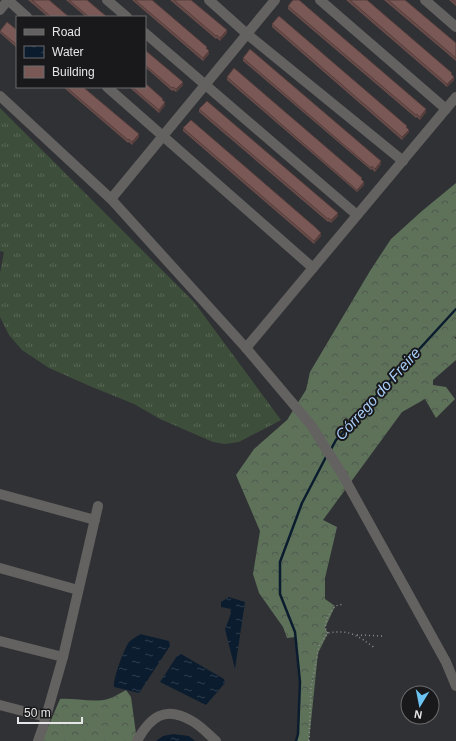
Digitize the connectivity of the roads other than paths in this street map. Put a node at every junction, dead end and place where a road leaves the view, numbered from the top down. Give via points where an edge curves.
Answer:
1 (8, 0) edge
2 (108, 0) edge
3 (209, 0) edge
4 (275, 0) edge
5 (320, 0) edge
6 (425, 0) edge
7 (0, 10) edge
8 (26, 16) edge
9 (126, 16) edge
10 (456, 27) edge
11 (146, 34) edge
12 (247, 34) junction
13 (205, 85) junction
14 (108, 88) edge
15 (0, 96) edge
16 (456, 97) edge
17 (446, 109) junction
18 (162, 136) junction
19 (403, 161) junction
20 (110, 199) junction
21 (357, 215) junction
22 (313, 268) junction
23 (246, 348) junction
24 (0, 494) edge
25 (98, 506) dead end
26 (95, 520) junction
27 (0, 568) edge
28 (78, 590) junction
29 (0, 640) edge
30 (62, 657) junction
31 (446, 662) junction
32 (456, 669) edge
33 (456, 686) edge
34 (0, 705) edge
35 (46, 717) junction
36 (38, 741) edge
37 (137, 741) edge
38 (216, 741) edge

1 - 7 street
1 - 8 street
2 - 9 street
3 - 12 street
4 - 12 street
5 - 17 street
6 - 10 street
11 - 13 street
12 - 13 street
12 - 19 street
13 - 18 street
13 - 21 street
14 - 18 street
15 - 20 street
16 - 17 street
17 - 19 street
18 - 20 street
18 - 22 street
19 - 21 street
20 - 23 street
21 - 22 street
22 - 23 street
23 - 31 street via 310,425 342,474
24 - 26 street
25 - 26 street
26 - 28 street
27 - 28 street
28 - 30 street
29 - 30 street
30 - 35 street
31 - 32 street
31 - 33 street
34 - 35 street
35 - 36 street
37 - 38 street via 152,719 162,715 178,714 193,721

